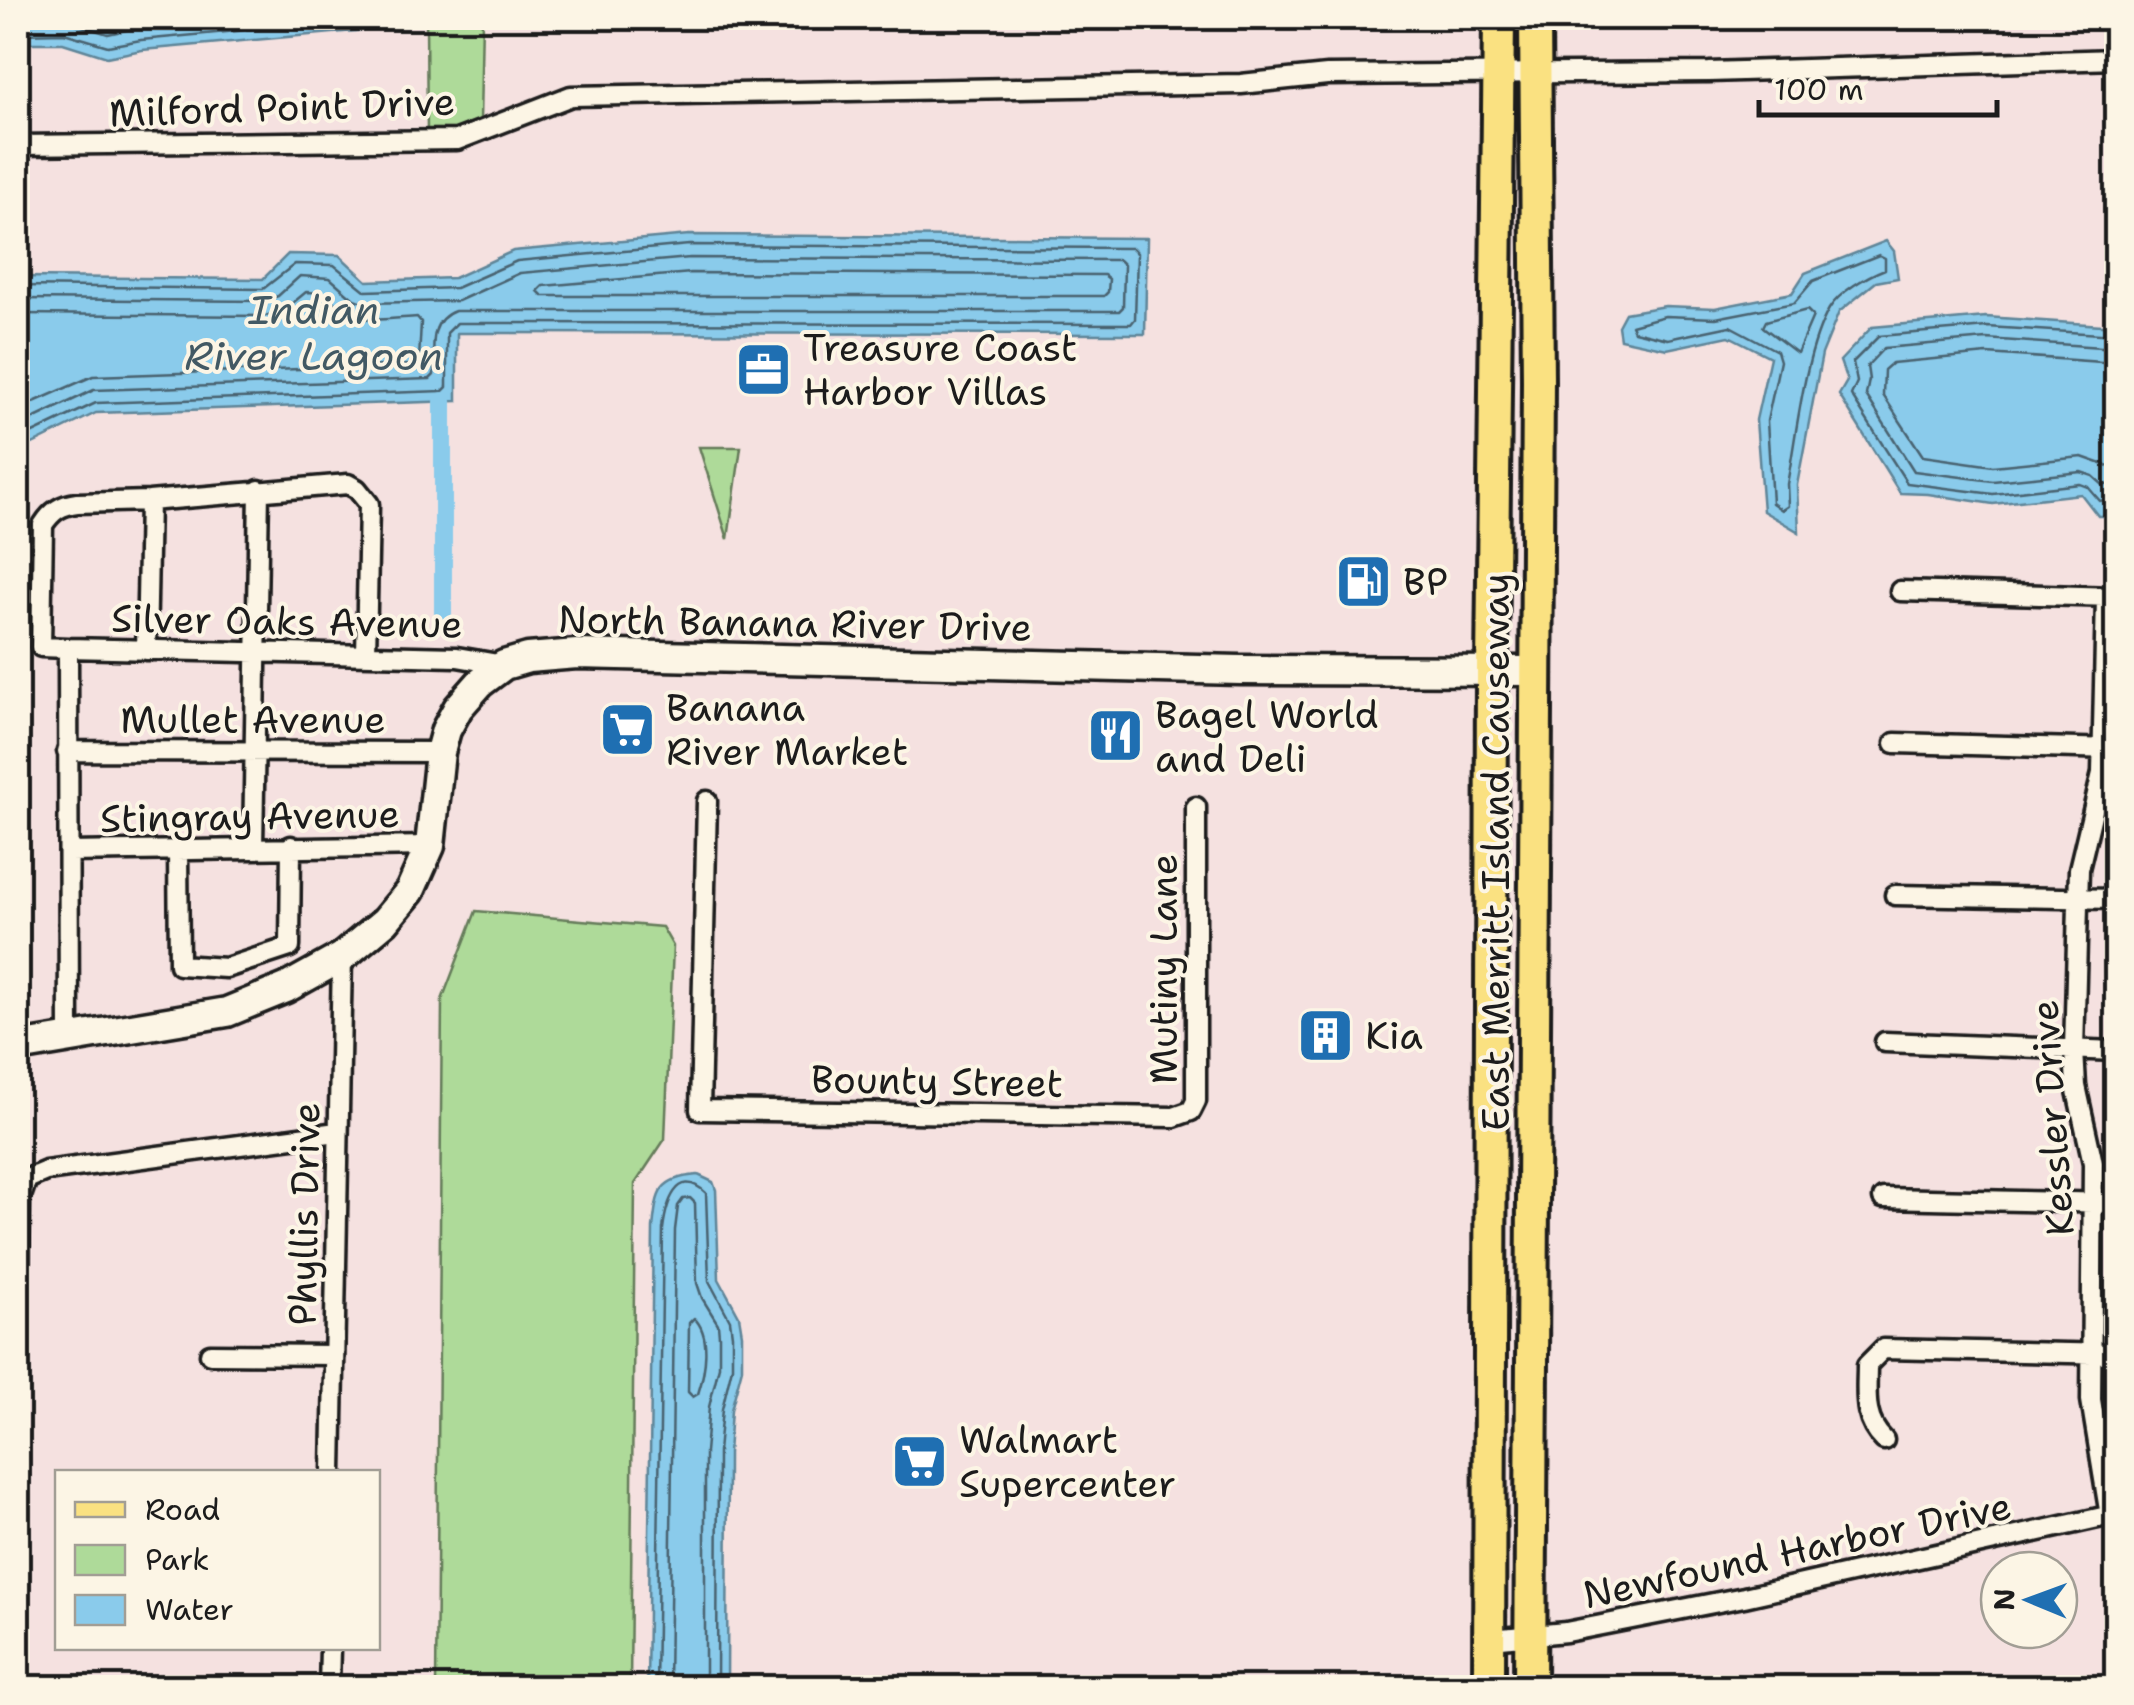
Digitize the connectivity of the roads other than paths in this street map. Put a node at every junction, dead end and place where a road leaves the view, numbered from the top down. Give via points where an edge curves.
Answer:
1 (1499, 18) edge
2 (1535, 18) edge
3 (2116, 58) edge
4 (1500, 73) junction
5 (1535, 73) junction
6 (18, 146) edge
7 (259, 490) junction
8 (149, 501) junction
9 (1900, 591) dead end
10 (2111, 597) edge
11 (68, 648) junction
12 (146, 650) junction
13 (256, 654) junction
14 (366, 656) junction
15 (504, 665) junction
16 (1492, 670) junction
17 (1536, 670) junction
18 (1895, 743) dead end
19 (2110, 749) edge
20 (66, 751) junction
21 (254, 752) junction
22 (440, 752) junction
23 (707, 801) dead end
24 (1196, 807) dead end
25 (291, 846) junction
26 (430, 846) junction
27 (253, 847) junction
28 (178, 850) junction
29 (70, 852) junction
30 (1895, 895) dead end
31 (2077, 898) junction
32 (2116, 899) edge
33 (342, 957) junction
34 (69, 1040) junction
35 (1885, 1042) dead end
36 (18, 1047) edge
37 (2074, 1050) junction
38 (2116, 1051) edge
39 (1174, 1116) joint
40 (337, 1132) junction
41 (1883, 1198) dead end
42 (2095, 1202) junction
43 (2116, 1202) edge
44 (2092, 1353) junction
45 (210, 1354) dead end
46 (2116, 1354) edge
47 (18, 1355) edge
48 (334, 1355) junction
49 (1884, 1440) dead end
50 (332, 1470) edge
51 (2113, 1515) edge
52 (1531, 1637) junction
53 (1490, 1639) junction
54 (330, 1650) edge
55 (329, 1688) edge
56 (1490, 1688) edge
57 (1530, 1688) edge

1 - 4 main road, East Merritt Island Causeway
2 - 5 main road, East Merritt Island Causeway
3 - 5 street, Milford Point Drive
4 - 5 street, Milford Point Drive
4 - 6 street, Milford Point Drive via 571,96 457,140
4 - 16 main road, East Merritt Island Causeway
5 - 17 main road, East Merritt Island Causeway
7 - 8 street
7 - 13 street
7 - 14 street via 348,484 369,504
8 - 11 street via 78,503 57,509 43,525 41,648
8 - 12 street
9 - 10 street
10 - 19 street, Kessler Drive
11 - 12 street, Silver Oaks Avenue
11 - 20 street
12 - 13 street, Silver Oaks Avenue
13 - 14 street, Silver Oaks Avenue
13 - 21 street
14 - 15 street, Silver Oaks Avenue
15 - 16 street, North Banana River Drive via 578,654
15 - 22 street via 458,708
16 - 17 street, North Banana River Drive
16 - 53 main road, East Merritt Island Causeway
17 - 52 main road, East Merritt Island Causeway
18 - 19 street
19 - 31 street, Kessler Drive via 2086,829
20 - 21 street, Mullet Avenue
20 - 29 street
21 - 22 street, Mullet Avenue
21 - 27 street
22 - 26 street
23 - 39 street, Bounty Street via 700,1110
24 - 39 street, Mutiny Lane via 1196,1101 1191,1111
25 - 26 street, Stingray Avenue
25 - 27 street, Stingray Avenue
25 - 28 street via 290,947 226,968 179,965
26 - 33 street via 398,906
27 - 28 street, Stingray Avenue
28 - 29 street, Stingray Avenue
29 - 34 street
30 - 31 street
31 - 32 street
31 - 37 street, Kessler Drive
33 - 34 street via 227,1012
33 - 40 street, Phyllis Drive
34 - 36 street
35 - 37 street
37 - 38 street
37 - 42 street, Kessler Drive
40 - 47 street via 28,1178 20,1199
40 - 48 street, Phyllis Drive
41 - 42 street
42 - 43 street
42 - 44 street, Kessler Drive
44 - 46 street
44 - 49 street via 1883,1349 1867,1365 1866,1410
44 - 51 street, Kessler Drive via 2094,1427
45 - 48 street
48 - 50 street, Phyllis Drive
51 - 52 street, Newfound Harbor Drive
52 - 53 street, Newfound Harbor Drive
52 - 57 main road, East Merritt Island Causeway
53 - 56 main road, East Merritt Island Causeway
54 - 55 street

